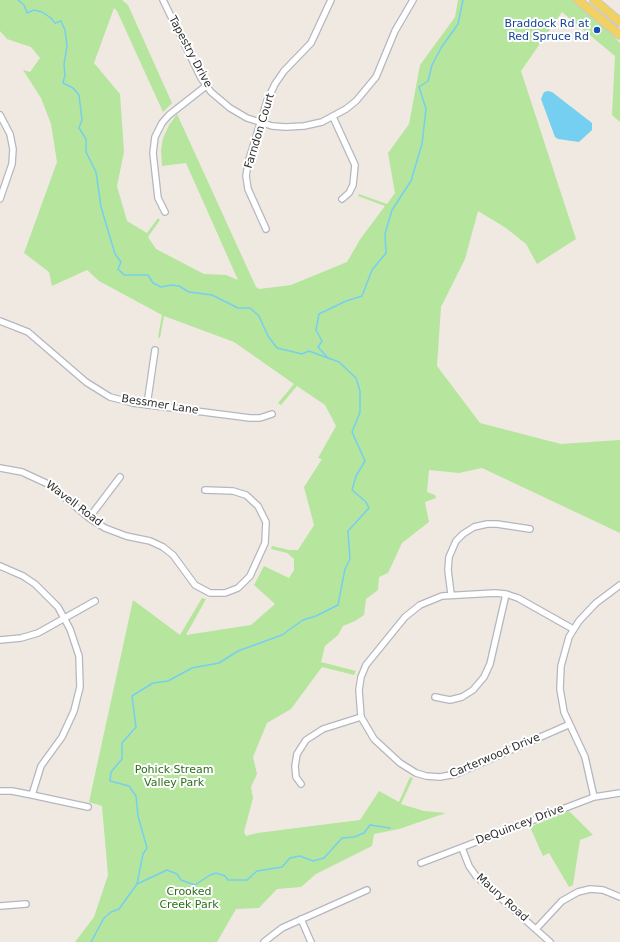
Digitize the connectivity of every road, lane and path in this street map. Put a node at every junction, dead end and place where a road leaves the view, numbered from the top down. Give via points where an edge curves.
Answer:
1 (163, 0) edge
2 (331, 0) edge
3 (413, 0) edge
4 (578, 0) edge
5 (594, 0) edge
6 (619, 28) edge
7 (206, 86) junction
8 (0, 115) edge
9 (333, 117) junction
10 (260, 123) junction
11 (0, 199) edge
12 (342, 199) dead end
13 (165, 212) dead end
14 (266, 229) dead end
15 (0, 321) edge
16 (155, 350) dead end
17 (147, 405) junction
18 (272, 414) dead end
19 (0, 468) edge
20 (120, 477) dead end
21 (205, 490) dead end
22 (89, 518) junction
23 (530, 529) dead end
24 (0, 566) edge
25 (620, 585) edge
26 (451, 594) junction
27 (506, 594) junction
28 (95, 601) dead end
29 (65, 618) junction
30 (573, 629) junction
31 (0, 640) edge
32 (435, 697) dead end
33 (361, 716) junction
34 (568, 724) junction
35 (300, 784) dead end
36 (0, 791) edge
37 (620, 793) edge
38 (32, 795) junction
39 (594, 797) junction
40 (88, 807) dead end
41 (462, 848) junction
42 (421, 863) dead end
43 (367, 890) dead end
44 (620, 897) edge
45 (26, 904) dead end
46 (0, 906) edge
47 (301, 919) junction
48 (536, 929) junction
49 (264, 942) edge
50 (311, 942) edge
51 (550, 942) edge

1 - 7 street, Tapestry Drive
2 - 10 street, Farndon Court via 311,43 275,84
3 - 9 street, Tapestry Drive via 395,31 372,82 356,101
4 - 6 main road
5 - 6 main road
7 - 10 street, Tapestry Drive via 230,108
7 - 13 street via 169,115 155,138 153,153 158,198
8 - 11 street via 10,134 13,149 12,164
9 - 10 street, Tapestry Drive via 297,127
9 - 12 street via 355,165 353,185
10 - 14 street, Farndon Court via 246,176 248,188
15 - 17 street, Bessmer Lane via 37,338 86,382 100,391 123,401
16 - 17 street
17 - 18 street, Bessmer Lane via 250,418
19 - 22 street, Wavell Road via 22,472 48,484
20 - 22 street
21 - 22 street, Wavell Road via 232,491 246,495 258,506 266,522 265,542 250,576 238,588 224,593 210,593 195,586 173,555 163,547 113,531
23 - 26 street via 491,523 474,527 463,534 456,541 449,557
24 - 29 street via 35,584
25 - 30 street via 596,603
26 - 27 street, Carterwood Drive
26 - 33 street, Carterwood Drive via 429,600 413,610 371,658 359,685
27 - 30 street, Carterwood Drive via 518,598
27 - 32 street via 490,664 484,677 473,690 462,697 450,700
28 - 29 street
29 - 31 street via 31,635
29 - 38 street via 78,656 78,696 69,724 38,771
30 - 34 street via 563,654 560,677 561,701
33 - 34 street, Carterwood Drive via 374,739 400,763 416,773 435,777 456,774
33 - 35 street via 323,729 306,740 297,754 295,766
34 - 39 street via 584,757
36 - 38 street
37 - 39 street, DeQuincey Drive
38 - 40 street
39 - 41 street, DeQuincey Drive
41 - 42 street, DeQuincey Drive
41 - 48 street, Maury Road via 476,876
43 - 47 street
44 - 48 street via 603,890 590,889 578,892 562,901
45 - 46 street
47 - 49 street via 278,930
47 - 50 street
48 - 51 street, Maury Road

